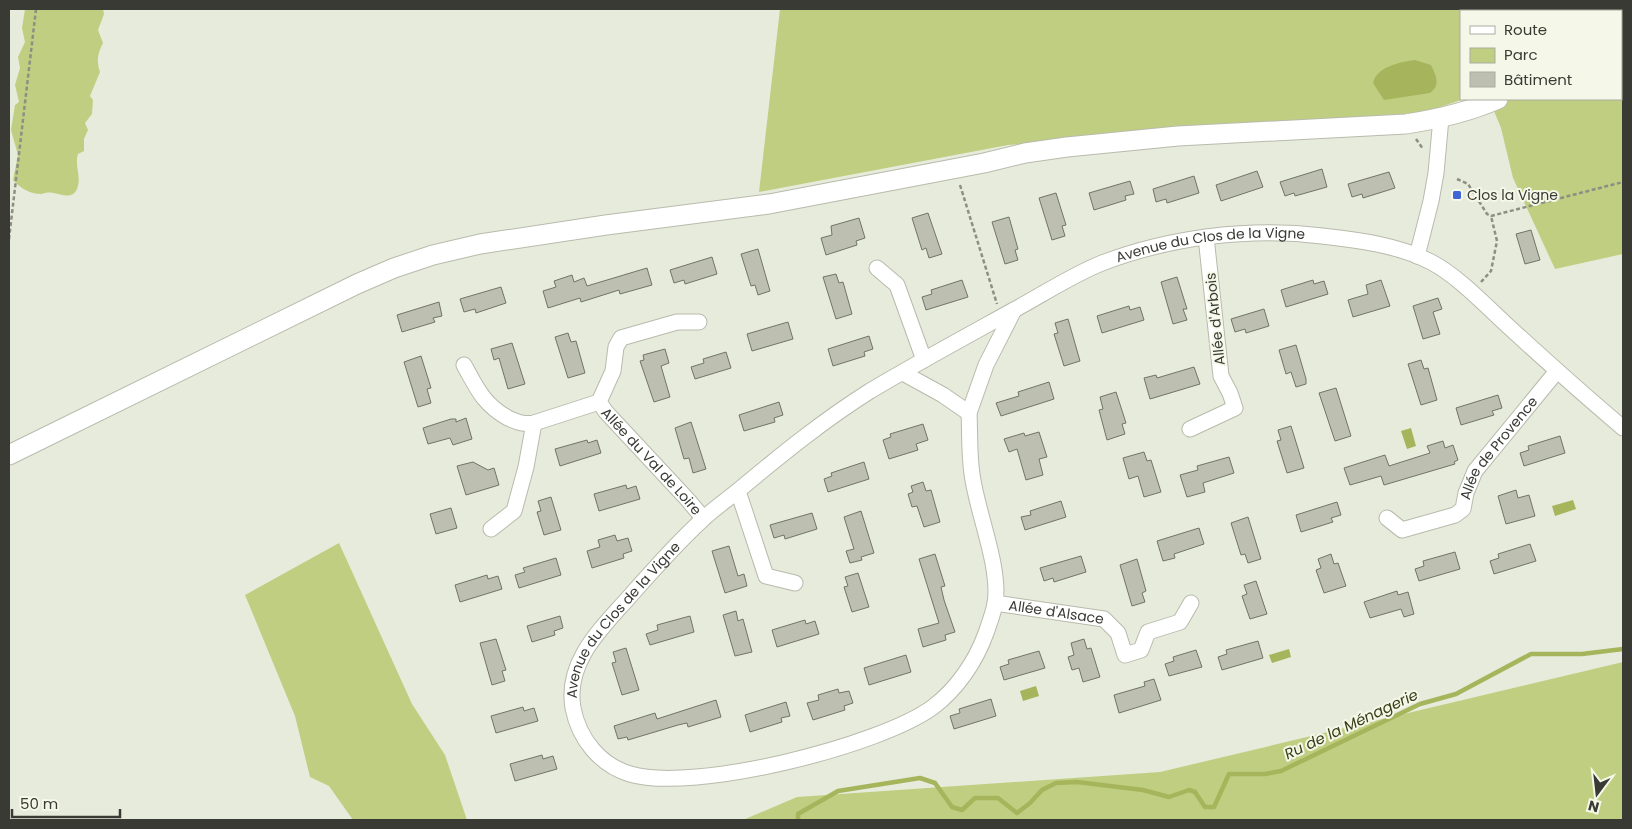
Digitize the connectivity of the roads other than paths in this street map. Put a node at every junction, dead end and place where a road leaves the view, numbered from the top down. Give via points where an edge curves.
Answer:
1 (1496, 100) edge
2 (1441, 118) junction
3 (1206, 237) junction
4 (1417, 256) junction
5 (877, 268) dead end
6 (1007, 314) junction
7 (699, 322) dead end
8 (924, 360) junction
9 (464, 365) dead end
10 (1557, 371) junction
11 (903, 373) junction
12 (600, 402) junction
13 (969, 413) junction
14 (534, 423) junction
15 (1623, 428) edge
16 (1190, 429) dead end
17 (9, 455) edge
18 (738, 491) junction
19 (704, 518) junction
20 (1387, 518) dead end
21 (491, 529) dead end
22 (795, 582) dead end
23 (995, 603) junction
24 (1191, 603) dead end

1 - 2 street
2 - 4 street via 1436,173
2 - 17 street via 1406,124 1178,136 1067,147 787,201 541,234 455,250 401,266 357,284
3 - 4 street, Avenue du Clos de la Vigne via 1306,234 1379,245
3 - 6 street, Avenue du Clos de la Vigne via 1174,242 1103,262
3 - 16 street, Allée d'Arbois via 1221,376 1235,408
4 - 10 street, Avenue du Clos de la Vigne via 1435,264 1472,292
5 - 8 street via 897,284
6 - 8 street, Avenue du Clos de la Vigne
6 - 13 street, Avenue du Clos de la Vigne
7 - 12 street, Allée du Val de Loire via 677,322 621,338 616,347 613,372
8 - 11 street, Avenue du Clos de la Vigne
9 - 14 street via 492,408 519,423
10 - 15 street, Avenue du Clos de la Vigne
10 - 20 street, Allée de Provence via 1475,471 1460,511 1402,530
11 - 13 street via 936,390
11 - 18 street, Avenue du Clos de la Vigne via 813,430
12 - 14 street
12 - 19 street, Allée du Val de Loire
13 - 23 street, Avenue du Clos de la Vigne via 972,476 995,579
14 - 21 street via 514,511
18 - 19 street, Avenue du Clos de la Vigne
18 - 22 street via 766,576
19 - 23 street, Avenue du Clos de la Vigne via 594,637 574,676 572,700 583,737 598,757 626,774 661,779 743,771 844,746 907,722 946,696 967,671 984,638
23 - 24 street, Allée d'Alsace via 1104,619 1118,633 1125,655 1141,650 1148,632 1180,622

